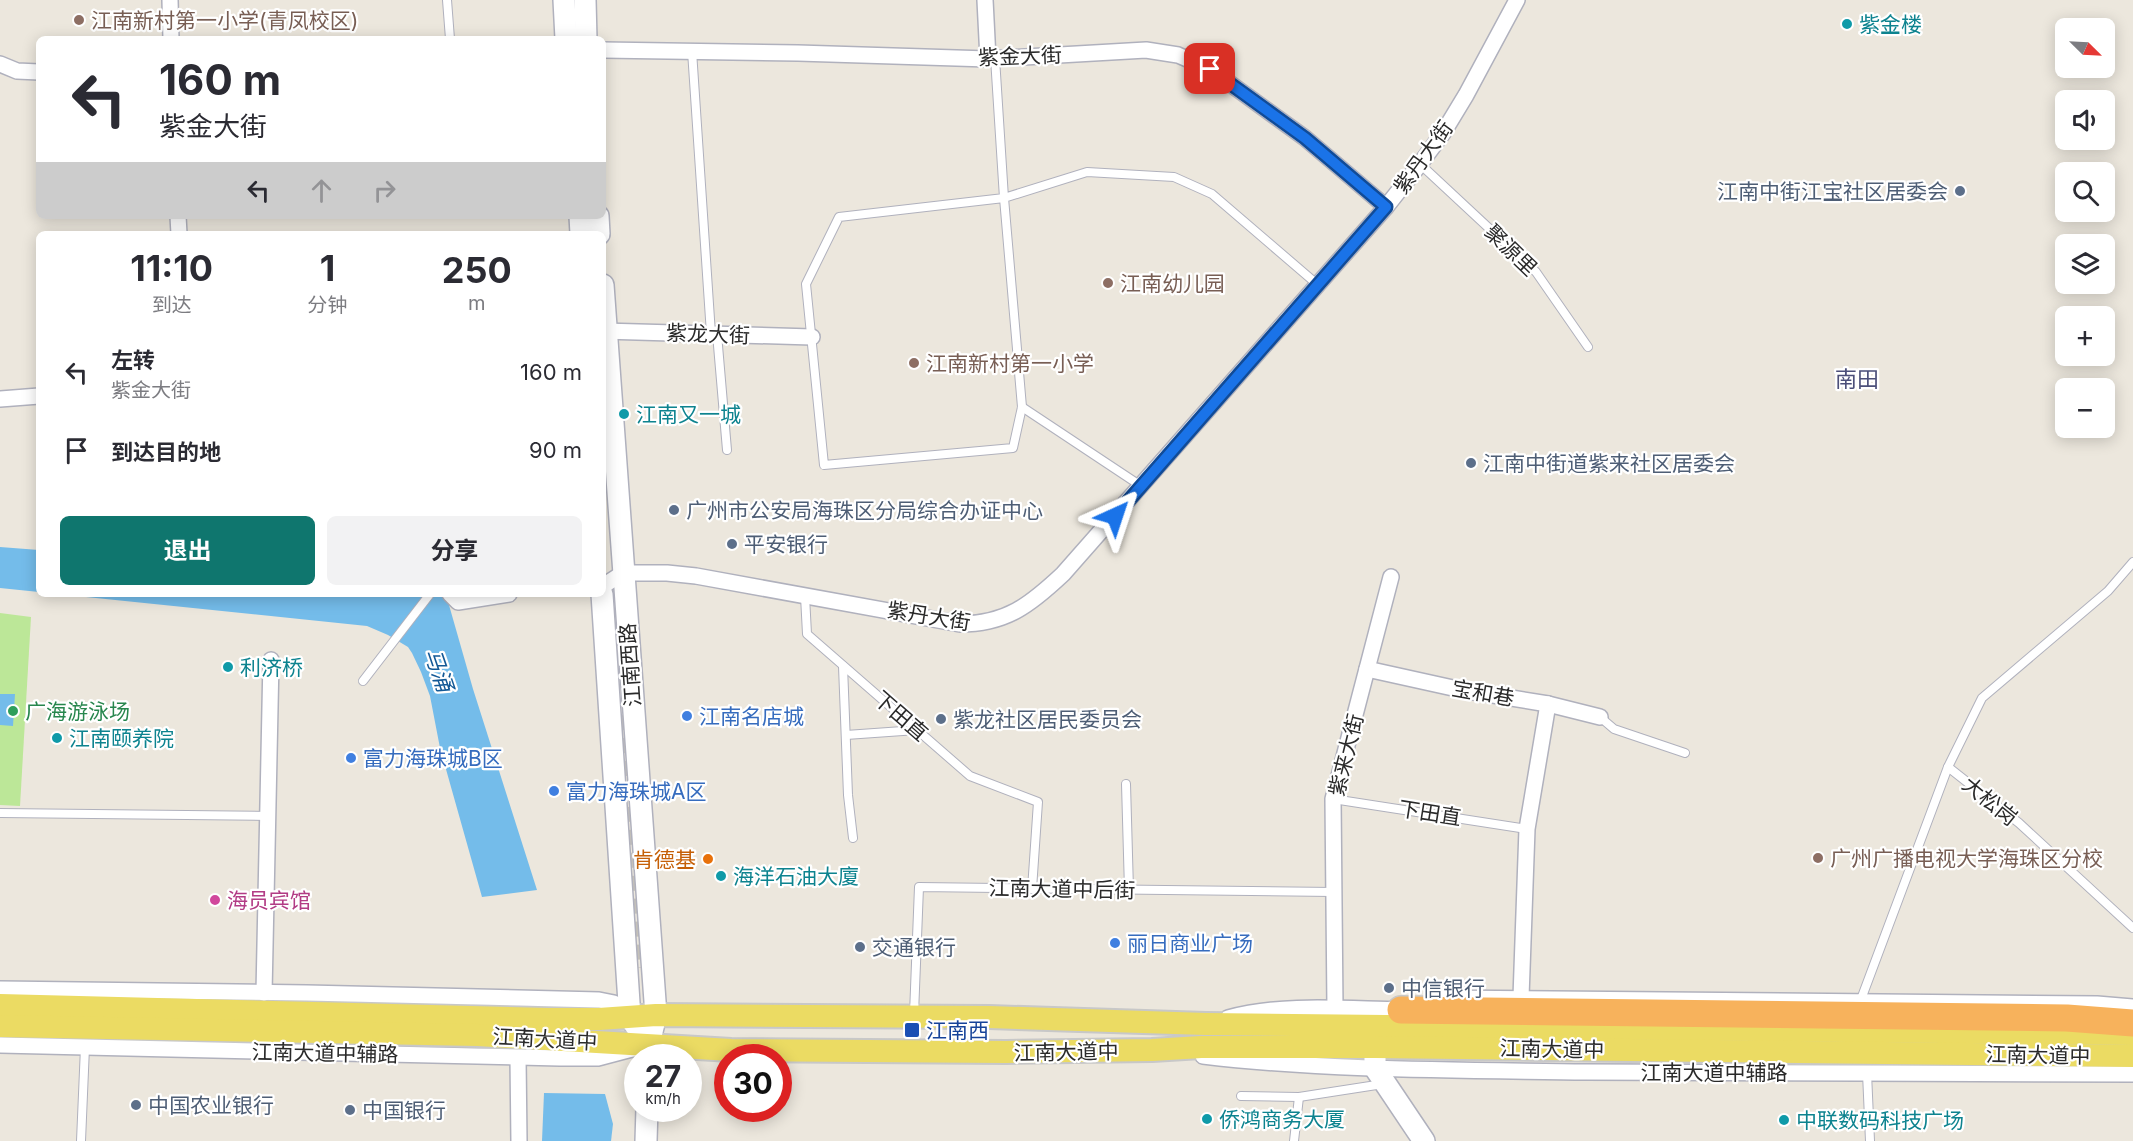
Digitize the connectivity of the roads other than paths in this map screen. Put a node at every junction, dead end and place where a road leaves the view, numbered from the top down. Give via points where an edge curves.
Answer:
1 (170, 0) edge
2 (447, 0) edge
3 (564, 0) edge
4 (585, 0) edge
5 (985, 0) edge
6 (1517, 0) edge
7 (171, 36) edge
8 (450, 36) edge
9 (566, 36) edge
10 (586, 36) edge
11 (606, 50) edge
12 (692, 51) junction
13 (992, 58) junction
14 (0, 64) edge
15 (36, 72) edge
16 (1420, 164) junction
17 (1004, 198) junction
18 (1386, 207) junction
19 (1318, 285) junction
20 (606, 331) edge
21 (714, 334) junction
22 (812, 337) junction
23 (606, 344) edge
24 (1588, 347) dead end
25 (36, 396) edge
26 (0, 399) edge
27 (1022, 407) junction
28 (727, 450) dead end
29 (1141, 486) junction
30 (2133, 562) edge
31 (623, 573) junction
32 (1391, 577) dead end
33 (606, 584) edge
34 (805, 594) junction
35 (428, 597) edge
36 (453, 597) edge
37 (490, 597) edge
38 (602, 597) edge
39 (271, 660) dead end
40 (843, 666) junction
41 (1367, 669) junction
42 (363, 681) dead end
43 (1548, 704) junction
44 (1599, 717) joint
45 (917, 730) junction
46 (846, 735) junction
47 (1685, 753) dead end
48 (1948, 766) junction
49 (1126, 784) dead end
50 (1333, 799) junction
51 (0, 813) edge
52 (269, 816) junction
53 (1527, 829) junction
54 (853, 838) dead end
55 (1032, 889) junction
56 (1129, 890) junction
57 (1334, 892) junction
58 (2133, 928) edge
59 (0, 989) edge
60 (264, 993) junction
61 (1521, 997) junction
62 (125, 1000) junction
63 (1860, 1002) junction
64 (0, 1005) edge
65 (2133, 1007) edge
66 (1335, 1009) junction
67 (656, 1015) junction
68 (731, 1016) junction
69 (914, 1016) junction
70 (630, 1018) junction
71 (1401, 1018) junction
72 (2133, 1023) edge
73 (1206, 1024) junction
74 (0, 1026) edge
75 (478, 1027) junction
76 (2133, 1035) edge
77 (85, 1038) junction
78 (644, 1044) edge
79 (650, 1044) edge
80 (731, 1044) edge
81 (0, 1045) edge
82 (624, 1048) edge
83 (792, 1051) edge
84 (624, 1054) edge
85 (2133, 1056) edge
86 (518, 1058) junction
87 (1794, 1062) junction
88 (2105, 1065) junction
89 (1378, 1066) junction
90 (1867, 1072) junction
91 (2133, 1074) edge
92 (1241, 1096) dead end
93 (1299, 1097) junction
94 (647, 1122) edge
95 (81, 1141) edge
96 (519, 1141) edge
97 (646, 1141) edge
98 (1294, 1141) edge
99 (1424, 1141) edge
100 (1870, 1141) edge

1 - 7 street
2 - 8 lane
3 - 9 main road
4 - 10 main road
5 - 13 street
6 - 16 street, 紫丹大街 via 1466,95
11 - 12 street, 紫金大街
12 - 13 street, 紫金大街
12 - 21 lane
13 - 17 lane
13 - 18 street, 紫金大街 via 1146,50 1178,55 1210,69 1305,138
14 - 15 street via 17,71
16 - 18 street, 紫丹大街
16 - 24 lane, 聚源里 via 1536,272
17 - 19 lane via 1087,172 1174,177 1212,194
17 - 22 lane via 839,216 806,284
17 - 27 lane
18 - 19 street, 紫丹大街
19 - 29 street, 紫丹大街
20 - 21 street, 紫龙大街
21 - 22 street, 紫龙大街
21 - 28 lane
22 - 27 lane via 824,465 1013,448
23 - 31 main road, 江南西路
25 - 26 street
27 - 29 lane
29 - 34 street, 紫丹大街 via 1036,599 992,622 960,624
30 - 48 lane, 大松岗 via 2108,591 1982,698
31 - 33 street
31 - 34 street, 紫丹大街 via 696,576
31 - 67 main road, 江南西路
32 - 41 street, 紫来大街
34 - 40 lane, 下田直 via 807,634
35 - 42 lane
36 - 37 street via 458,602
38 - 70 main road
39 - 52 street
40 - 45 lane, 下田直
40 - 46 lane
41 - 43 street, 宝和巷
41 - 50 street, 紫来大街
43 - 44 street, 宝和巷
43 - 53 street
44 - 47 lane via 1614,729
45 - 46 lane
45 - 55 lane, 下田直 via 970,776 1038,802
46 - 54 lane
48 - 58 lane, 大松岗 via 2019,823
48 - 63 lane
49 - 56 lane
50 - 53 lane, 下田直
50 - 57 street, 紫来大街
51 - 52 lane
52 - 60 street
53 - 61 street
55 - 56 lane, 江南大道中后街
55 - 69 lane, 江南大道中后街 via 919,887
56 - 57 lane, 江南大道中后街
57 - 66 street, 紫来大街
59 - 62 street
60 - 62 street
60 - 75 street
61 - 63 street
61 - 71 street via 1418,1002
62 - 64 main road, 江南大道中
62 - 75 main road, 江南大道中
63 - 65 street
66 - 71 street
66 - 73 street via 1265,1009
67 - 68 main road, 江南大道中
67 - 70 main road, 江南大道中
67 - 79 main road, 江南西路
68 - 69 main road, 江南大道中
68 - 80 main road
69 - 73 main road, 江南大道中
70 - 75 main road, 江南大道中 via 548,1019
70 - 78 main road
71 - 72 highway via 1594,1013 2067,1018
71 - 73 main road, 江南大道中
71 - 76 main road, 江南大道中
74 - 77 main road, 江南大道中
75 - 77 main road, 江南大道中
75 - 82 main road, 江南大道中
75 - 86 street
77 - 81 street
77 - 95 lane
83 - 89 main road, 江南大道中 via 1006,1053 1201,1047
84 - 86 street
85 - 88 main road, 江南大道中
86 - 96 street
87 - 88 main road, 江南大道中
87 - 89 main road, 江南大道中
87 - 90 street, 江南大道中辅路
88 - 90 street, 江南大道中辅路
88 - 91 street, 江南大道中辅路
89 - 93 lane
89 - 99 main road
90 - 100 lane
92 - 93 lane
93 - 98 lane
94 - 97 main road

